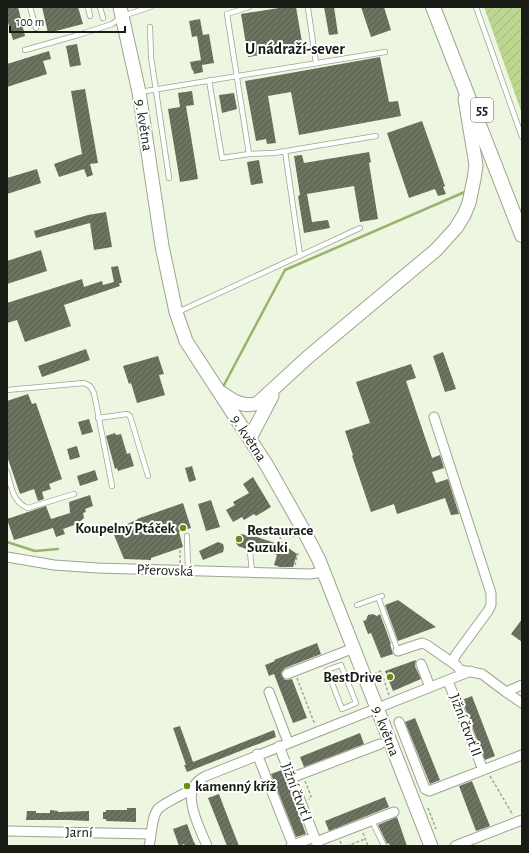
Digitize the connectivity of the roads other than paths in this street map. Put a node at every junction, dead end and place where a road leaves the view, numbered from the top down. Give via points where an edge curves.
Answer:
1 (30, 7) edge
2 (88, 7) edge
3 (100, 7) edge
4 (150, 7) edge
5 (249, 7) edge
6 (433, 7) edge
7 (441, 7) edge
8 (476, 7) edge
9 (308, 8) dead end
10 (121, 11) edge
11 (90, 16) dead end
12 (103, 18) dead end
13 (150, 27) dead end
14 (36, 28) dead end
15 (25, 50) dead end
16 (385, 52) dead end
17 (316, 63) junction
18 (236, 76) junction
19 (209, 80) junction
20 (464, 85) junction
21 (156, 88) junction
22 (139, 92) junction
23 (376, 136) dead end
24 (522, 137) edge
25 (285, 151) junction
26 (249, 154) junction
27 (168, 178) dead end
28 (522, 213) edge
29 (360, 228) dead end
30 (522, 235) edge
31 (300, 255) junction
32 (176, 312) junction
33 (285, 378) junction
34 (7, 390) edge
35 (219, 392) junction
36 (434, 417) dead end
37 (98, 418) junction
38 (250, 438) junction
39 (7, 472) edge
40 (148, 476) dead end
41 (112, 486) dead end
42 (74, 494) dead end
43 (187, 536) dead end
44 (250, 552) dead end
45 (7, 557) edge
46 (188, 571) junction
47 (252, 572) junction
48 (324, 572) junction
49 (357, 605) dead end
50 (354, 648) junction
51 (398, 651) joint
52 (453, 663) junction
53 (421, 664) dead end
54 (471, 671) junction
55 (291, 673) road end
56 (448, 681) junction
57 (522, 685) edge
58 (430, 687) junction
59 (269, 692) dead end
60 (506, 692) junction
61 (522, 703) edge
62 (377, 708) junction
63 (342, 709) junction
64 (346, 720) junction
65 (399, 722) dead end
66 (288, 742) junction
67 (380, 744) dead end
68 (279, 746) junction
69 (257, 754) junction
70 (522, 755) edge
71 (484, 769) junction
72 (291, 778) junction
73 (194, 788) junction
74 (394, 812) dead end
75 (372, 820) junction
76 (520, 823) edge
77 (7, 831) edge
78 (151, 834) junction
79 (316, 842) edge
80 (149, 846) edge
81 (207, 846) edge
82 (292, 846) edge
83 (384, 846) edge
84 (431, 846) edge
85 (455, 846) edge

1 - 14 lane
2 - 11 lane
3 - 12 lane
4 - 10 lane
5 - 18 lane via 227,14
6 - 20 main road, 55
7 - 28 main road, 55
8 - 24 lane
9 - 17 lane
10 - 15 lane via 112,24
10 - 22 main road, 9. května
13 - 21 lane
16 - 17 lane
17 - 18 lane
18 - 19 lane
18 - 26 lane
19 - 21 lane
19 - 26 lane via 222,158
20 - 30 main road, 55
20 - 33 main road via 476,165 469,203 464,215 436,250
21 - 22 lane
21 - 27 lane
22 - 32 main road, 9. května via 162,246
23 - 25 lane
25 - 26 lane
25 - 31 lane
29 - 31 lane
31 - 32 lane
32 - 35 main road, 9. května via 186,341
33 - 35 main road via 254,405 244,405
33 - 38 main road
34 - 37 lane via 84,383 90,386 94,393
35 - 38 main road, 9. května
36 - 52 street via 491,593 491,606 488,612 455,656
37 - 40 lane via 127,414 130,416
37 - 41 lane
38 - 48 main road, 9. května via 304,531
39 - 42 lane via 16,500 28,508
43 - 46 lane
44 - 47 lane
45 - 46 street, Přerovská via 97,568
46 - 47 street, Přerovská
47 - 48 street, Přerovská
48 - 50 main road, 9. května
49 - 51 lane via 380,596
50 - 55 street
50 - 62 main road, 9. května
51 - 52 street via 422,643
52 - 54 street via 460,670
53 - 58 street
54 - 56 street, Jižní čtvrť II
54 - 60 street, Jižní čtvrť II via 482,674
56 - 58 street, Jižní čtvrť II
56 - 71 street, Jižní čtvrť II
57 - 60 street
58 - 62 street, Jižní čtvrť II
59 - 66 street, Jižní čtvrť I
60 - 61 street, Jižní čtvrť II
62 - 64 street, Jižní čtvrť I
62 - 84 main road, 9. května
63 - 63 lane via 356,703 341,664 327,670
63 - 64 lane
64 - 66 street, Jižní čtvrť I
65 - 71 street, Jižní čtvrť II via 427,791
66 - 68 street, Jižní čtvrť I
67 - 72 street
68 - 69 street, Jižní čtvrť I
68 - 72 street, Jižní čtvrť I
69 - 73 street, Jižní čtvrť I via 206,776
69 - 82 street
70 - 71 street, Jižní čtvrť II
72 - 79 street, Jižní čtvrť I
73 - 78 street, Jižní čtvrť I via 158,810
73 - 81 street via 192,803
74 - 75 street, Jižní čtvrť I
75 - 79 street, Jižní čtvrť I
75 - 83 lane
76 - 85 street
77 - 78 street, Jarní
78 - 80 street, Jižní čtvrť I
79 - 82 street, Jižní čtvrť I

